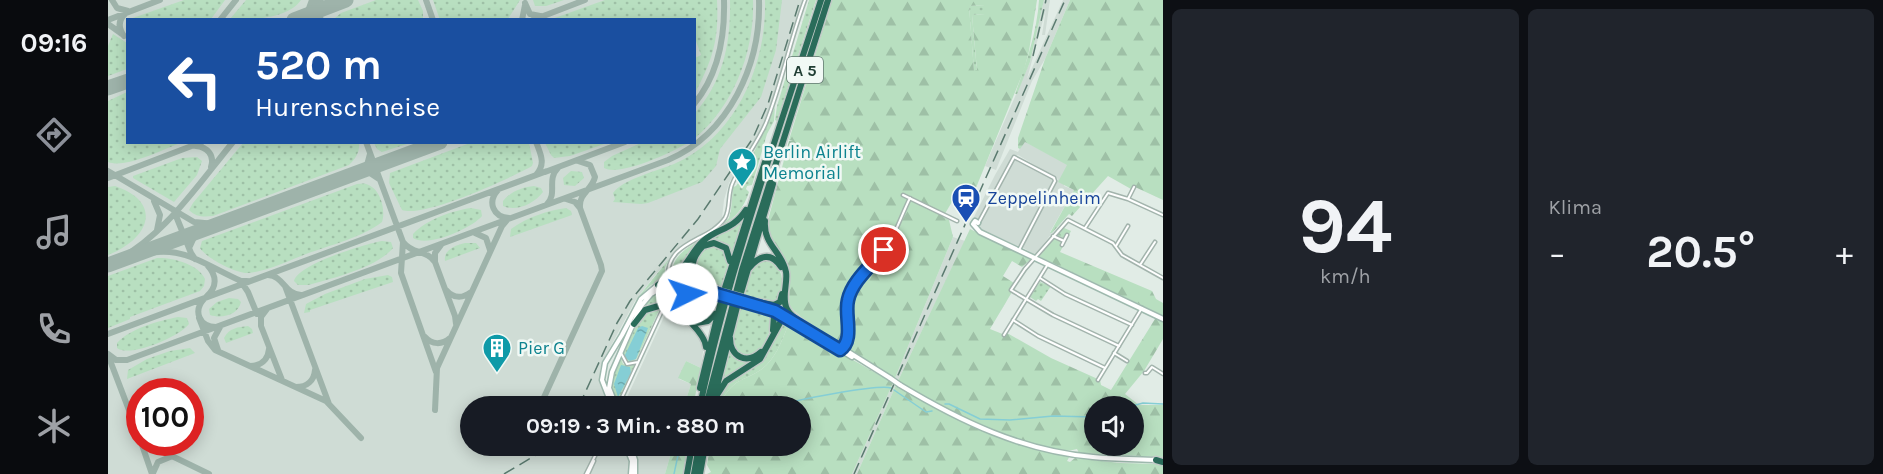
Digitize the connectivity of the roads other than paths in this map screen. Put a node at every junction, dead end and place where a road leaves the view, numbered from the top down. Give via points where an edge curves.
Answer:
1 (805, 0) edge
2 (821, 0) edge
3 (828, 0) edge
4 (781, 123) junction
5 (783, 139) junction
6 (1134, 187) dead end
7 (903, 195) dead end
8 (910, 198) junction
9 (752, 199) junction
10 (1128, 199) junction
11 (769, 200) junction
12 (1163, 215) edge
13 (957, 221) dead end
14 (978, 223) joint
15 (1128, 226) dead end
16 (1084, 228) junction
17 (1053, 236) junction
18 (1067, 236) dead end
19 (1064, 241) junction
20 (1155, 242) dead end
21 (1062, 245) dead end
22 (1116, 246) junction
23 (1019, 250) junction
24 (1034, 257) junction
25 (1048, 264) junction
26 (1140, 265) junction
27 (747, 271) junction
28 (728, 273) junction
29 (1040, 278) junction
30 (1163, 278) edge
31 (667, 282) junction
32 (721, 294) junction
33 (1026, 299) junction
34 (757, 303) junction
35 (1142, 308) junction
36 (1013, 320) junction
37 (1163, 320) edge
38 (634, 324) junction
39 (1132, 325) junction
40 (808, 328) junction
41 (731, 329) junction
42 (1004, 335) dead end
43 (843, 346) junction
44 (1119, 346) junction
45 (620, 353) junction
46 (1114, 353) junction
47 (705, 360) junction
48 (1127, 361) dead end
49 (638, 362) junction
50 (871, 367) junction
51 (1105, 368) junction
52 (1144, 373) dead end
53 (1163, 374) edge
54 (1098, 380) dead end
55 (610, 396) edge
56 (612, 396) edge
57 (620, 396) edge
58 (700, 396) edge
59 (701, 396) edge
60 (709, 396) edge
61 (715, 396) edge
62 (717, 396) edge
63 (595, 456) edge
64 (631, 456) edge
65 (690, 456) edge
66 (697, 456) edge
67 (703, 456) edge
68 (1161, 460) edge
69 (587, 474) edge
70 (633, 474) edge
71 (687, 474) edge
72 (694, 474) edge
73 (700, 474) edge

1 - 49 street via 769,116 732,185 726,216 671,260 668,298
2 - 4 highway, A 5
3 - 5 highway, A 5
4 - 9 highway
4 - 59 highway, A 5
5 - 11 highway
5 - 60 highway, A 5 via 737,287
6 - 10 street
7 - 8 street
8 - 13 street
8 - 43 street via 888,244 849,296 848,330
9 - 28 highway
9 - 31 highway via 737,221 703,241 687,264
10 - 12 street
10 - 16 street via 1107,193
11 - 27 highway
11 - 40 highway via 765,231 786,270 785,306
14 - 23 street via 973,224 978,231
14 - 23 street via 1014,157 1054,178
15 - 22 street
16 - 17 street via 1068,220
16 - 22 street
17 - 19 street
17 - 24 street
18 - 19 street
19 - 21 street
20 - 26 street
22 - 26 street via 1121,254
23 - 24 street
24 - 25 street
24 - 33 street via 1011,290
25 - 29 street
25 - 35 street
26 - 30 street
27 - 34 highway via 764,256 775,259 782,269 780,302
27 - 41 highway
28 - 32 highway
28 - 32 highway via 730,258 722,246 709,244 698,253 693,267 696,277
29 - 33 street
29 - 39 street
31 - 32 street via 688,281
31 - 38 street via 645,301
31 - 55 street via 645,294 637,304 605,363 602,380
32 - 32 highway via 714,315 707,322 694,322 685,314 683,302 691,291
32 - 34 street, bridge
32 - 47 highway
33 - 36 street
33 - 44 street
34 - 40 street
34 - 41 highway via 770,311 775,320 768,342 759,354 748,359 736,355 730,346
35 - 37 street
35 - 39 street
36 - 42 street
36 - 51 street
38 - 45 street
38 - 47 highway via 645,310 665,305 678,311 703,336
39 - 44 street
40 - 43 street
40 - 62 highway via 782,320 760,359 726,381
41 - 61 highway
43 - 50 street
43 - 50 street
44 - 46 street
45 - 49 street via 627,364
45 - 56 street via 612,372
46 - 48 street
46 - 51 street
47 - 58 highway
49 - 57 street
50 - 68 street, bridge via 946,412 1012,440 1068,454
51 - 54 street
52 - 53 street via 1152,367
63 - 69 street
64 - 70 street
65 - 71 highway
66 - 72 highway
67 - 73 highway

